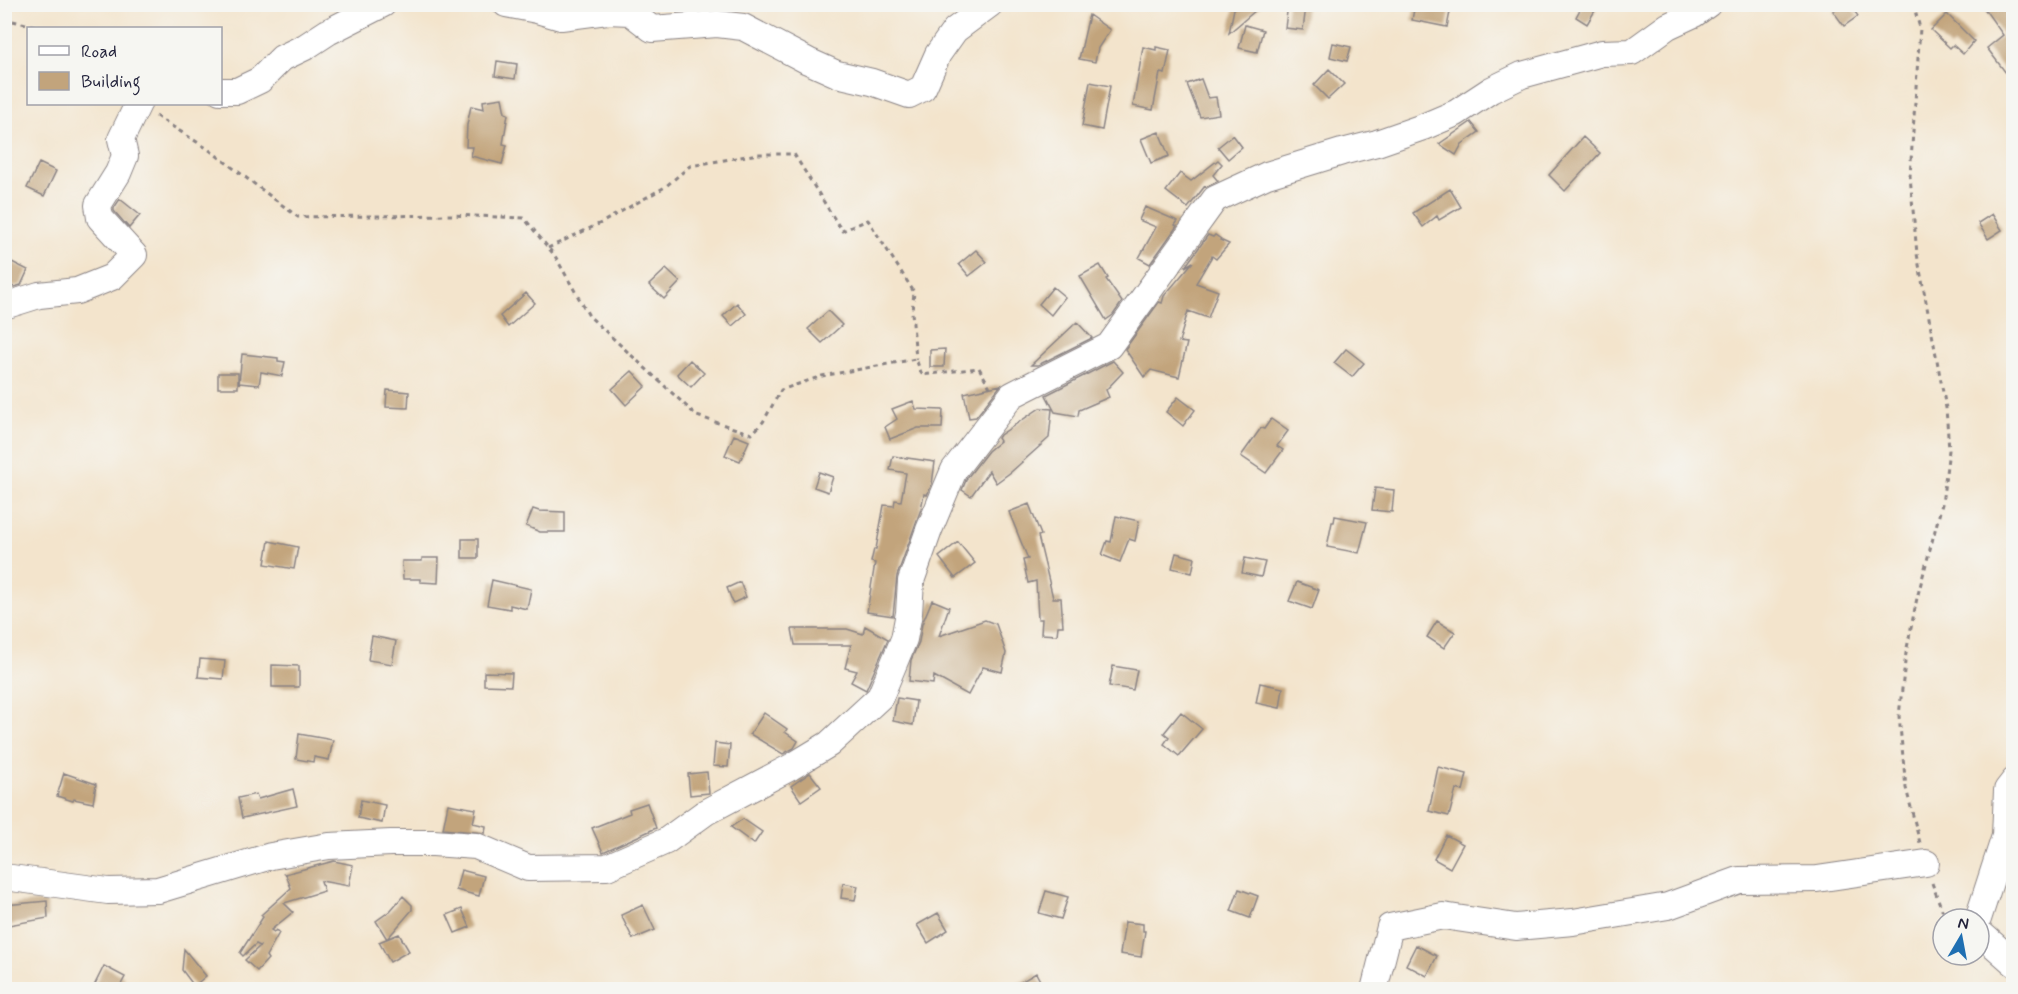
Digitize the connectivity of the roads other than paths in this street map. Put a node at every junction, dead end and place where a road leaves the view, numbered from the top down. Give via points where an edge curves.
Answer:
1 (382, 4) edge
2 (506, 4) edge
3 (990, 4) edge
4 (1700, 7) edge
5 (222, 91) edge
6 (138, 105) edge
7 (4, 306) edge
8 (2013, 781) edge
9 (1926, 863) road end
10 (4, 877) edge
11 (1982, 907) edge
12 (1991, 943) edge
13 (2013, 963) edge
14 (1374, 990) edge

1 - 5 street via 282,58 260,80 237,91
2 - 3 street via 561,17 630,12 652,29 717,24 743,27 837,74 909,95 922,88 955,30
4 - 10 street via 1632,52 1602,53 1521,75 1456,113 1423,127 1267,175 1215,199 1109,346 1012,394 954,470 911,581 904,639 880,697 829,744 706,812 666,841 607,867 528,868 476,846 391,843 329,846 272,856 158,890 108,891
6 - 7 street via 121,139 125,156 98,205 100,218 134,255 112,277 77,291 39,295
8 - 11 street via 2007,790 2006,836
9 - 14 street via 1817,879 1739,880 1668,906 1573,922 1516,927 1443,916 1390,927
12 - 13 street

